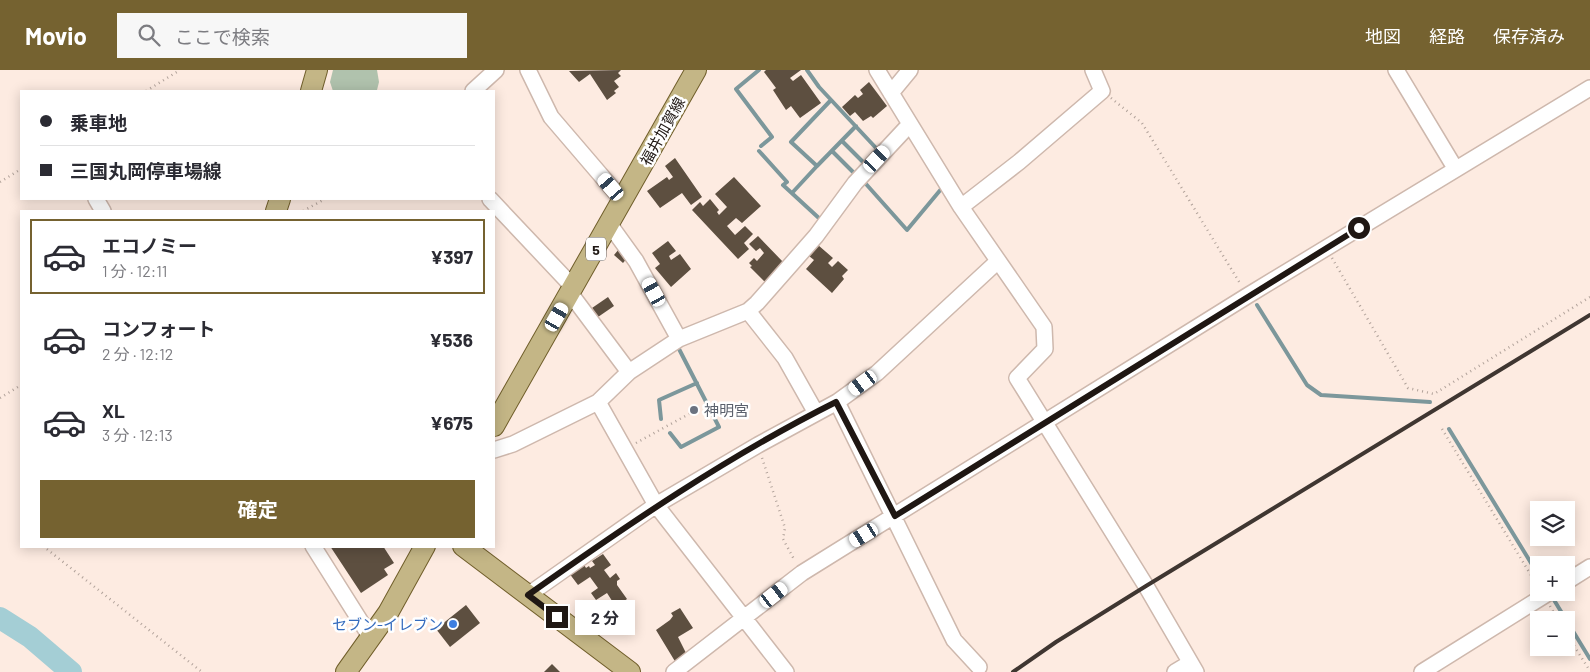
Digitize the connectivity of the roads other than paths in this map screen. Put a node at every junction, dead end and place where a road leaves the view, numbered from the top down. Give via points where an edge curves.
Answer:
1 (317, 70) edge
2 (496, 70) edge
3 (528, 70) edge
4 (696, 70) edge
5 (877, 70) edge
6 (910, 70) edge
7 (1082, 70) edge
8 (1396, 70) edge
9 (1097, 80) edge
10 (1590, 88) edge
11 (311, 90) edge
12 (474, 90) edge
13 (891, 93) junction
14 (910, 124) junction
15 (1455, 168) junction
16 (491, 200) edge
17 (623, 201) junction
18 (961, 207) junction
19 (610, 224) junction
20 (998, 261) junction
21 (572, 290) junction
22 (748, 311) junction
23 (680, 339) junction
24 (629, 372) junction
25 (598, 402) junction
26 (836, 402) junction
27 (816, 413) junction
28 (1044, 422) junction
29 (495, 424) edge
30 (495, 450) edge
31 (656, 505) junction
32 (895, 516) junction
33 (314, 548) edge
34 (425, 548) edge
35 (466, 548) edge
36 (1590, 567) edge
37 (1575, 576) edge
38 (528, 595) junction
39 (1536, 601) edge
40 (745, 618) junction
41 (371, 638) junction
42 (979, 666) dead end
43 (1193, 667) edge
44 (346, 672) edge
45 (630, 672) edge
46 (674, 672) edge
47 (786, 672) edge
48 (1175, 672) edge
49 (1422, 672) edge

1 - 11 main road
2 - 12 street
3 - 17 street via 550,117
4 - 17 main road, 福井加賀線 / 5
5 - 13 street
6 - 13 street
7 - 9 street
8 - 15 street
9 - 18 street via 1019,162
10 - 15 street
13 - 14 street
14 - 18 street
14 - 22 street via 855,182 816,236
15 - 28 street
16 - 21 street
17 - 19 main road, 福井加賀線 / 5
18 - 20 street
19 - 21 main road, 福井加賀線 / 5
19 - 23 street via 636,261
20 - 26 street via 877,373
20 - 28 street via 1044,327 1045,349 1016,378
21 - 24 street
21 - 29 main road, 福井加賀線 / 5
22 - 23 street
22 - 27 street via 785,358
23 - 24 street
24 - 25 street
25 - 30 street
25 - 31 street
26 - 27 street
26 - 32 street
27 - 31 street
28 - 32 street
28 - 43 street
31 - 38 street
31 - 40 street
32 - 40 street via 802,573
32 - 42 street via 954,640
33 - 41 street
34 - 41 main road
35 - 38 main road
36 - 37 street
38 - 45 main road
39 - 49 street
40 - 46 street
40 - 47 street
41 - 44 main road
43 - 48 street

